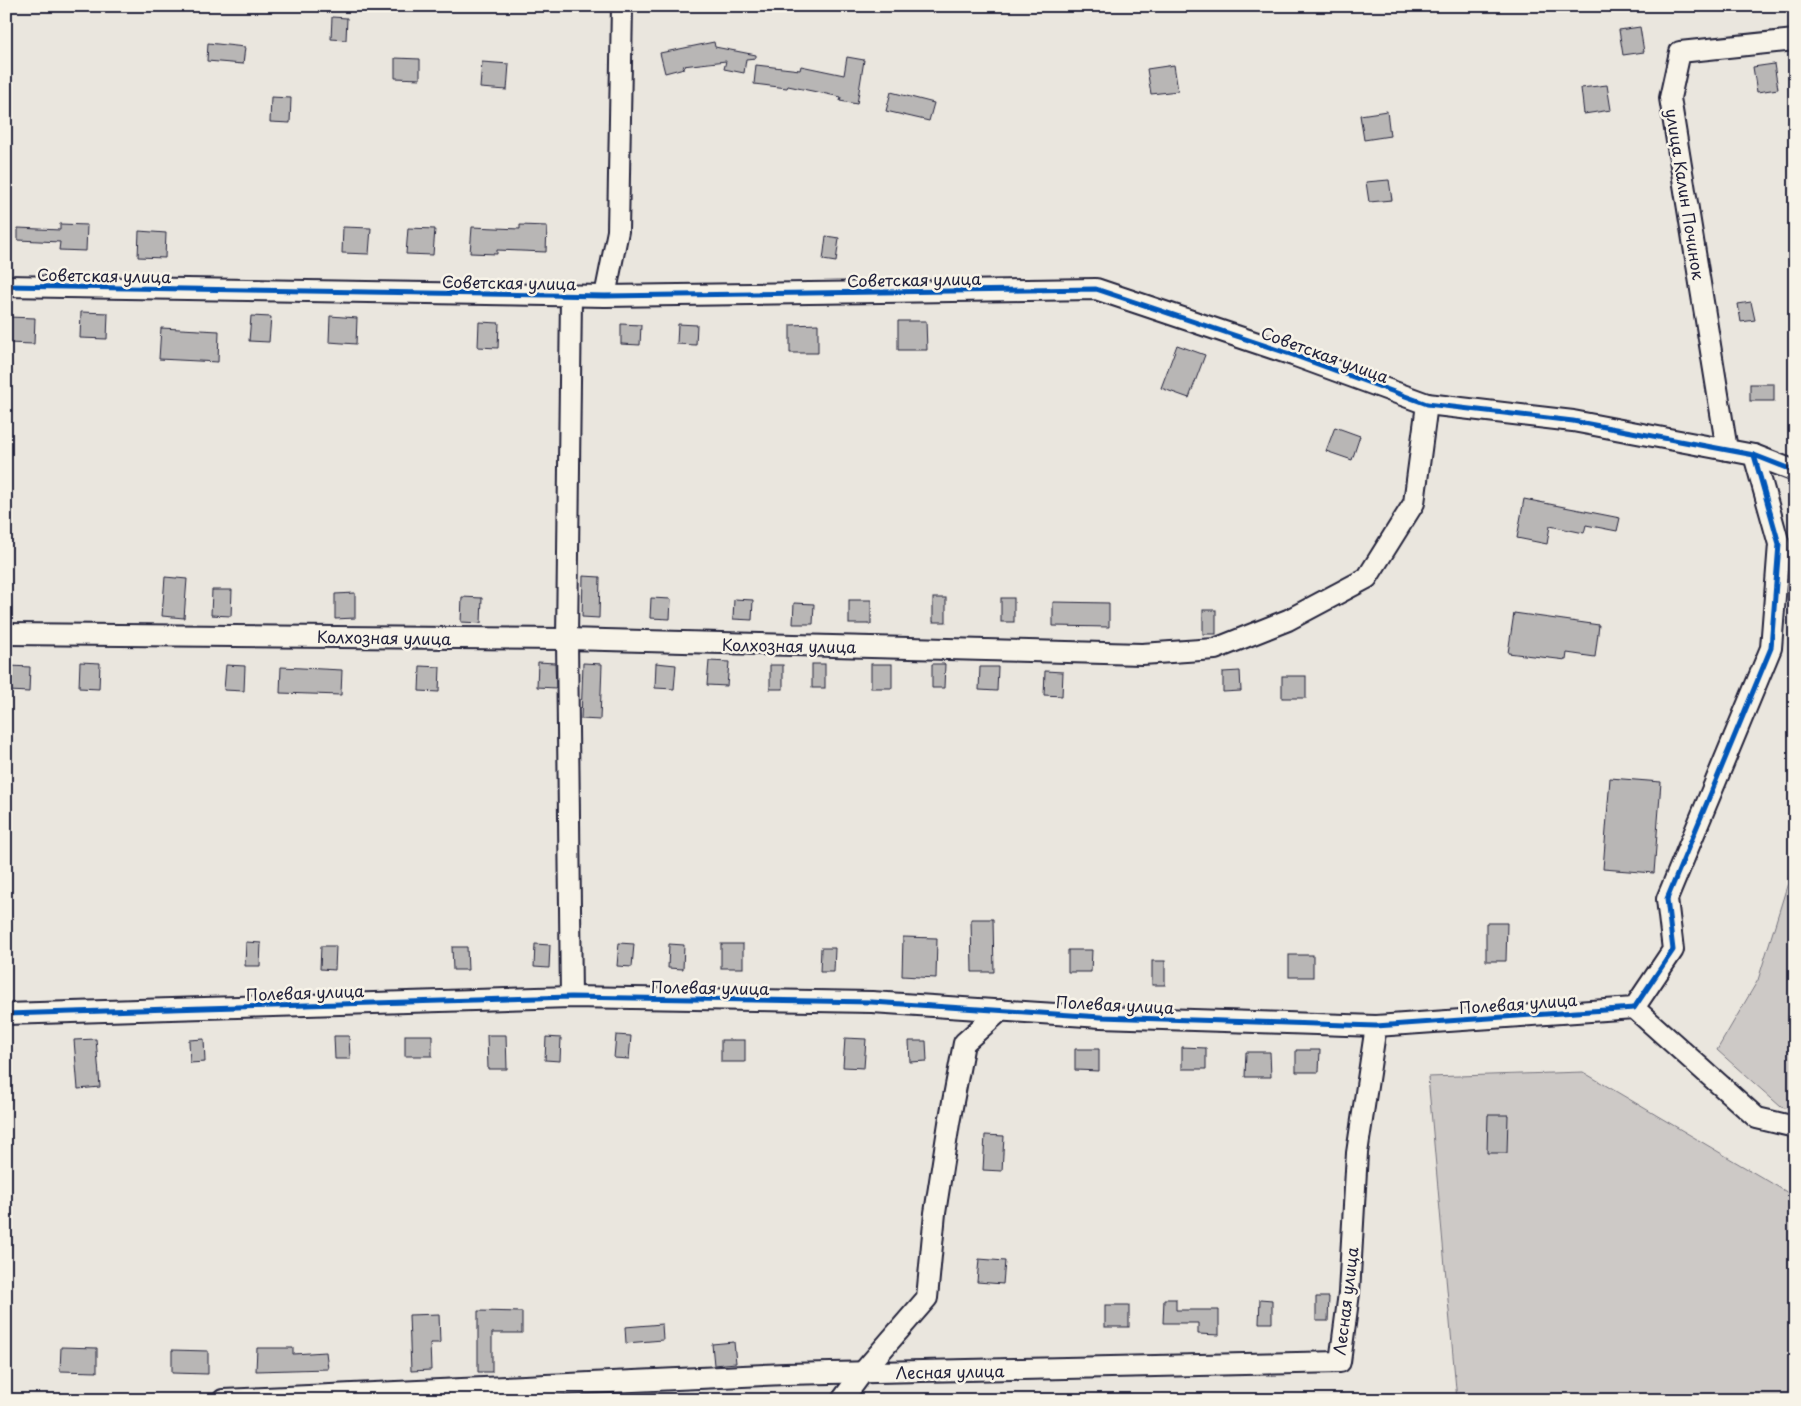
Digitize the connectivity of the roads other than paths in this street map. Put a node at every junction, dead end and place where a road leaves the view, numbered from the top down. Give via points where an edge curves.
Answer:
1 (622, 6) edge
2 (1795, 40) edge
3 (6, 286) edge
4 (572, 296) junction
5 (605, 296) junction
6 (1427, 404) junction
7 (1727, 450) junction
8 (1754, 455) junction
9 (1795, 472) edge
10 (6, 634) edge
11 (567, 639) junction
12 (571, 997) junction
13 (1634, 1008) junction
14 (1001, 1010) junction
15 (6, 1014) edge
16 (1376, 1026) junction
17 (1795, 1127) edge
18 (862, 1373) junction
19 (223, 1400) edge
20 (842, 1400) edge

1 - 5 street via 618,231
2 - 7 street, улица Калин Починок via 1680,52 1670,98
3 - 4 street, Советская улица
4 - 5 street, Советская улица
4 - 11 street
5 - 6 street, Советская улица via 1096,289 1293,354
6 - 7 street, Советская улица via 1572,421
6 - 11 street, Колхозная улица via 1414,503 1366,578 1288,620 1215,649 1142,654
7 - 8 street, Советская улица
8 - 9 street, Советская улица
8 - 13 street via 1779,544 1771,648 1667,899 1673,950
10 - 11 street, Колхозная улица
11 - 12 street
12 - 14 street, Полевая улица via 872,1002
12 - 15 street, Полевая улица
13 - 16 street, Полевая улица
13 - 17 street via 1758,1118
14 - 16 street, Полевая улица via 1101,1017
14 - 18 street via 964,1043 949,1123 927,1298
16 - 18 street, Лесная улица via 1357,1153 1349,1293 1340,1362
18 - 19 street, Лесная улица
18 - 20 street

